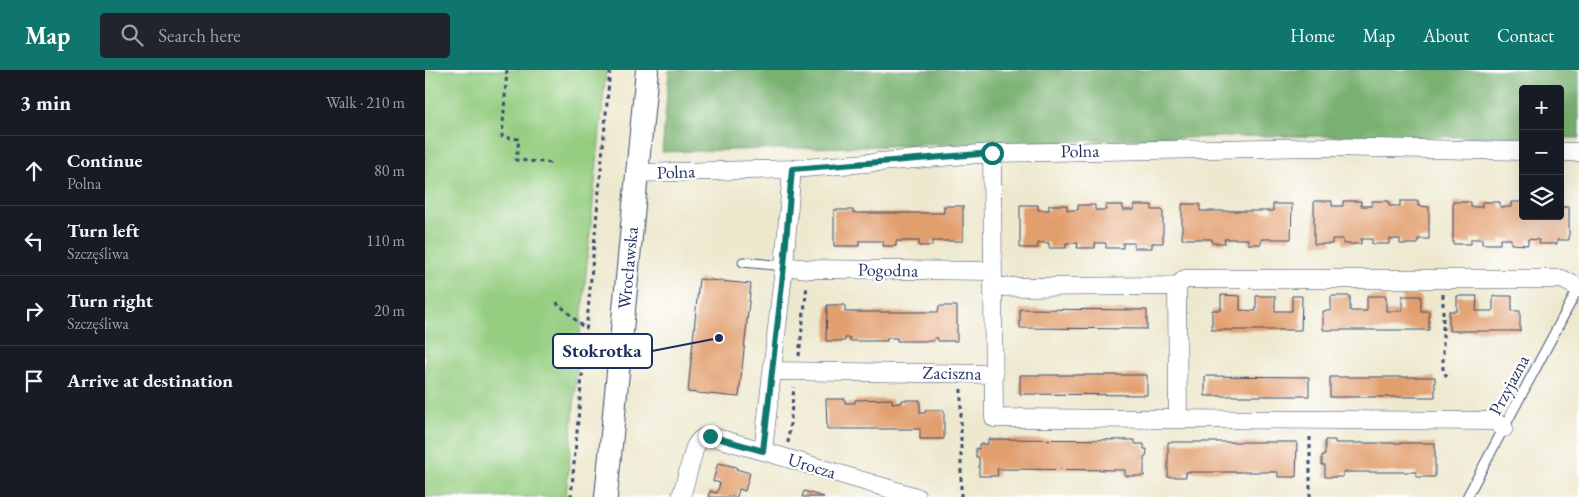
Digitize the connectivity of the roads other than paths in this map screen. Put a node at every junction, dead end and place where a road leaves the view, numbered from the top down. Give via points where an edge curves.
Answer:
1 (647, 70) edge
2 (1519, 151) edge
3 (1564, 152) edge
4 (1579, 152) edge
5 (992, 153) junction
6 (792, 169) junction
7 (638, 173) junction
8 (743, 262) dead end
9 (784, 266) junction
10 (993, 279) junction
11 (1181, 283) junction
12 (1579, 287) edge
13 (773, 371) junction
14 (994, 374) junction
15 (1178, 419) junction
16 (1504, 428) junction
17 (763, 451) junction
18 (606, 497) edge
19 (681, 497) edge
20 (917, 497) edge
21 (1467, 497) edge

1 - 7 street, Wrocławska
2 - 5 street, Polna via 1326,147
3 - 4 street
5 - 6 street, Polna
5 - 10 street
6 - 7 street, Polna
6 - 9 street
7 - 18 street, Wrocławska
8 - 9 lane
9 - 10 street, Pogodna
9 - 13 street
10 - 11 street, Pogodna
10 - 14 street
11 - 12 street, Pogodna via 1303,279 1562,279
11 - 15 street
12 - 16 lane, Przyjazna
13 - 14 street, Zaciszna
13 - 17 street
14 - 15 street, Zaciszna via 994,418
15 - 16 street via 1494,421
16 - 21 lane, Przyjazna
17 - 19 street, Urocza via 704,437 695,447
17 - 20 street, Urocza

